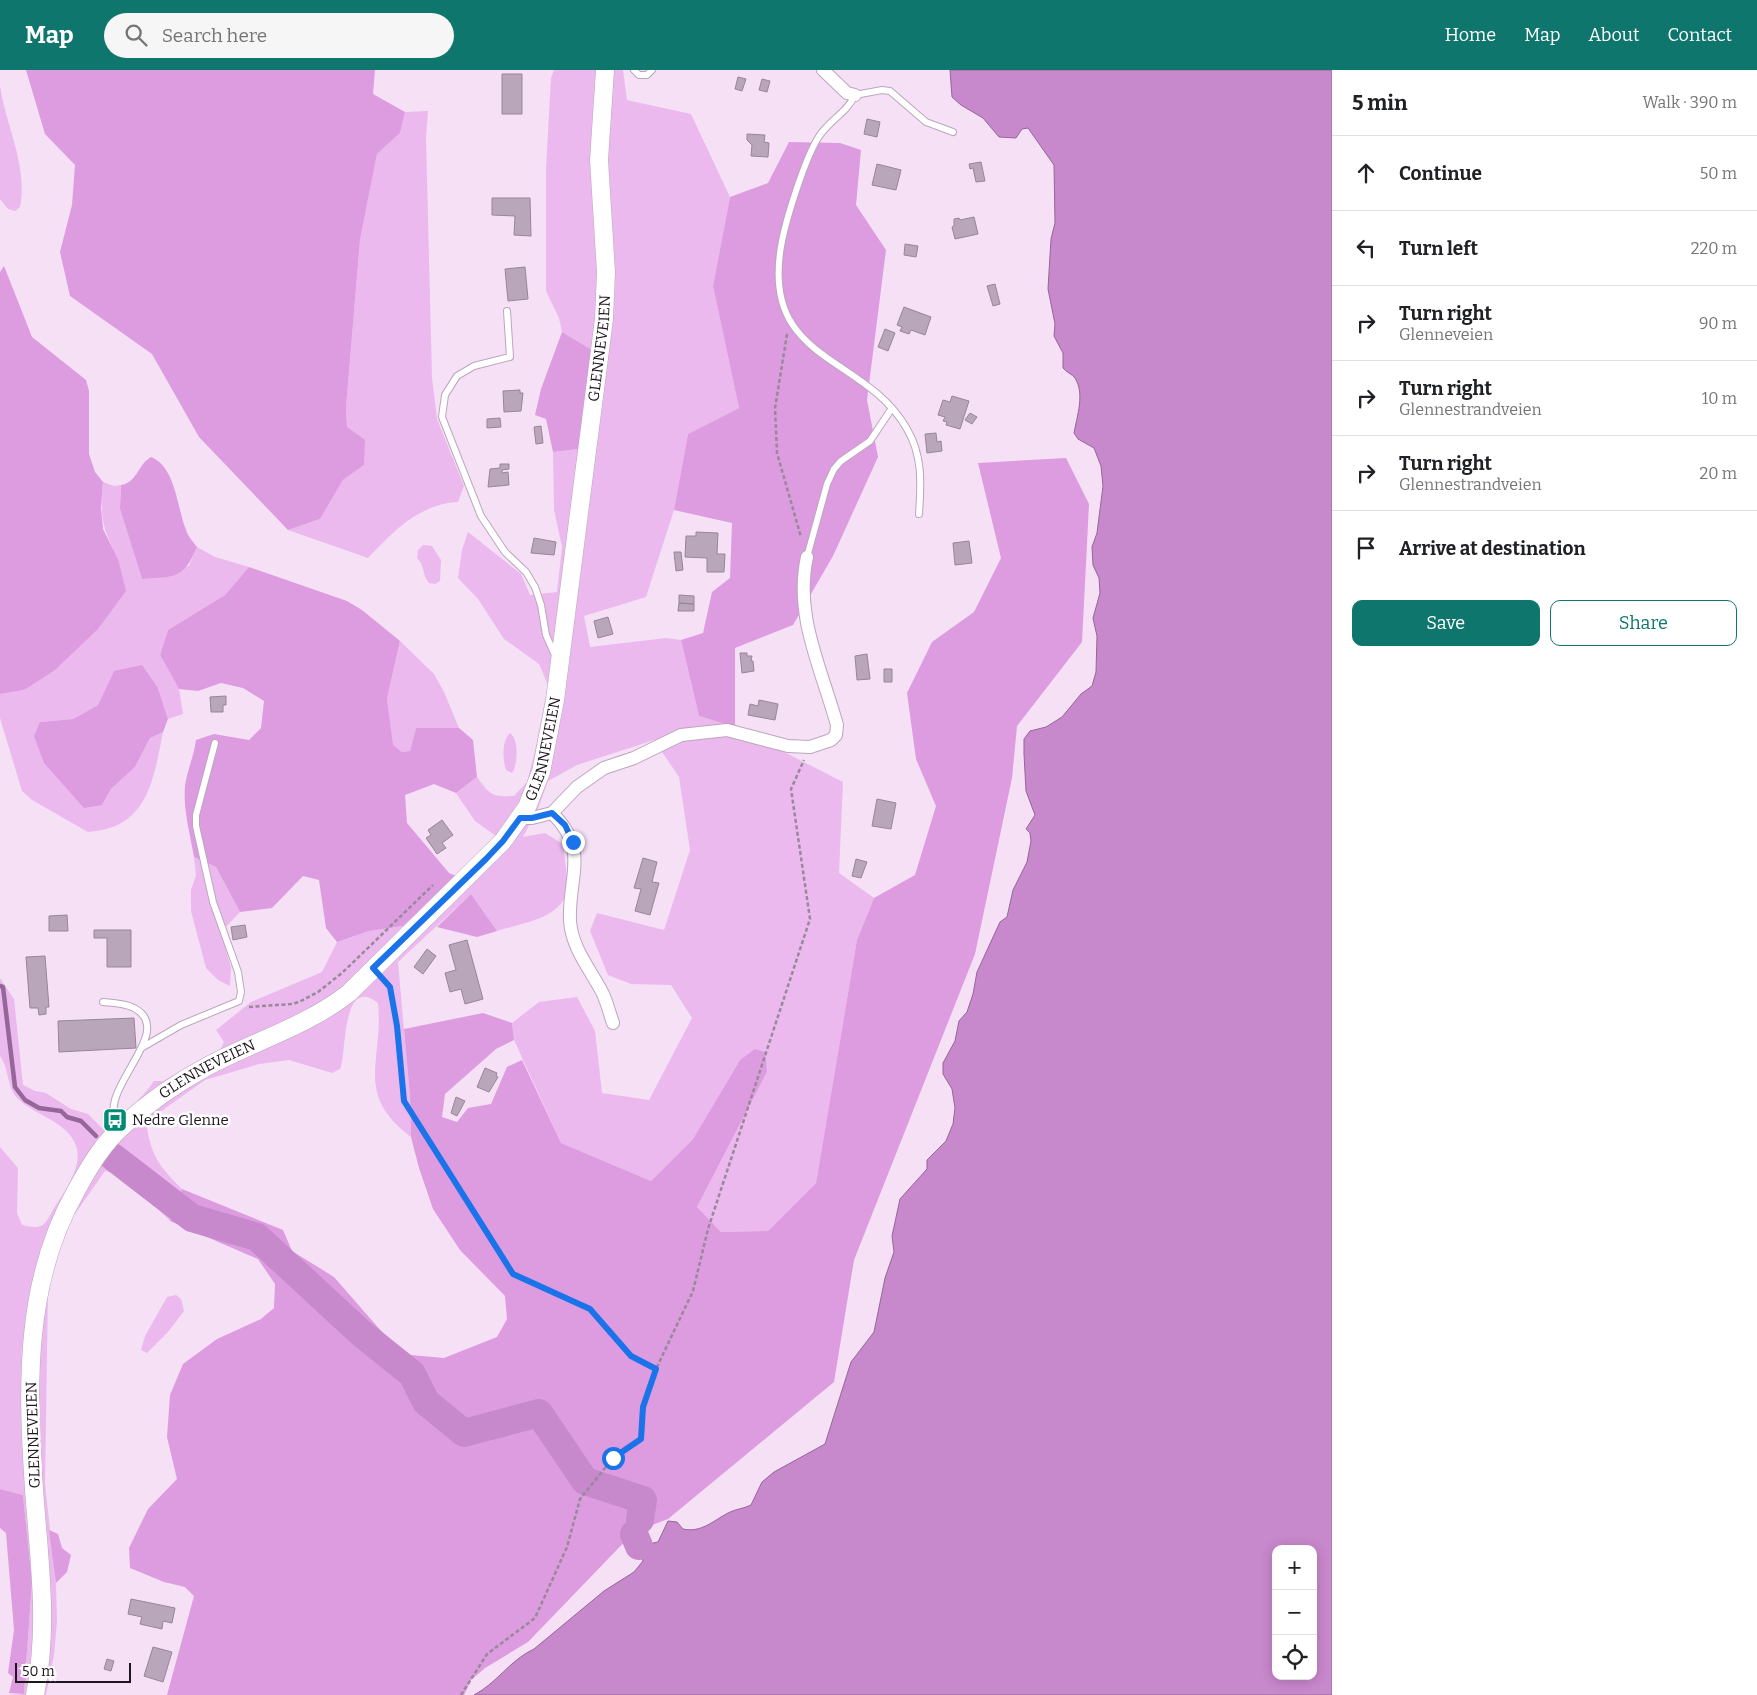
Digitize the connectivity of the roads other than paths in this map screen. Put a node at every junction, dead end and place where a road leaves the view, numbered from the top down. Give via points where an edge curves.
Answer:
1 (604, 70) edge
2 (634, 70) edge
3 (652, 70) edge
4 (823, 70) edge
5 (854, 95) junction
6 (953, 132) dead end
7 (507, 311) dead end
8 (892, 408) junction
9 (919, 514) dead end
10 (807, 557) joint
11 (561, 654) junction
12 (215, 742) dead end
13 (552, 813) junction
14 (520, 818) junction
15 (103, 1002) dead end
16 (613, 1023) dead end
17 (143, 1047) junction
18 (121, 1128) junction
19 (35, 1695) edge

1 - 11 main road, GLENNEVEIEN via 599,160 606,272 604,319
2 - 3 lane via 642,76 647,76
4 - 5 street
5 - 6 lane via 890,91 926,122
5 - 8 lane via 848,107 813,146 782,242 782,294 789,320 820,353
7 - 11 lane via 510,357 474,366 456,376 445,395 442,417 481,516 505,552 526,572 535,587 546,635 554,653
8 - 9 lane via 908,430 919,462
8 - 10 lane via 870,441 834,469 826,484
10 - 13 street via 803,585 807,627 838,730 831,740 810,747 788,746 727,730 688,733 604,768 577,787
11 - 14 main road, GLENNEVEIEN via 543,764
12 - 17 lane via 199,801 196,826 213,902 238,972 239,1001 180,1025
13 - 14 street
13 - 16 street via 565,825 573,842 575,868 570,921 573,936 604,995
14 - 18 main road, GLENNEVEIEN via 486,859 335,1004 301,1024 192,1075
15 - 17 lane via 128,1006 140,1012 146,1023
17 - 18 lane via 115,1099 114,1116
18 - 19 main road, GLENNEVEIEN via 89,1167 57,1229 45,1261 33,1324 34,1479 44,1612

